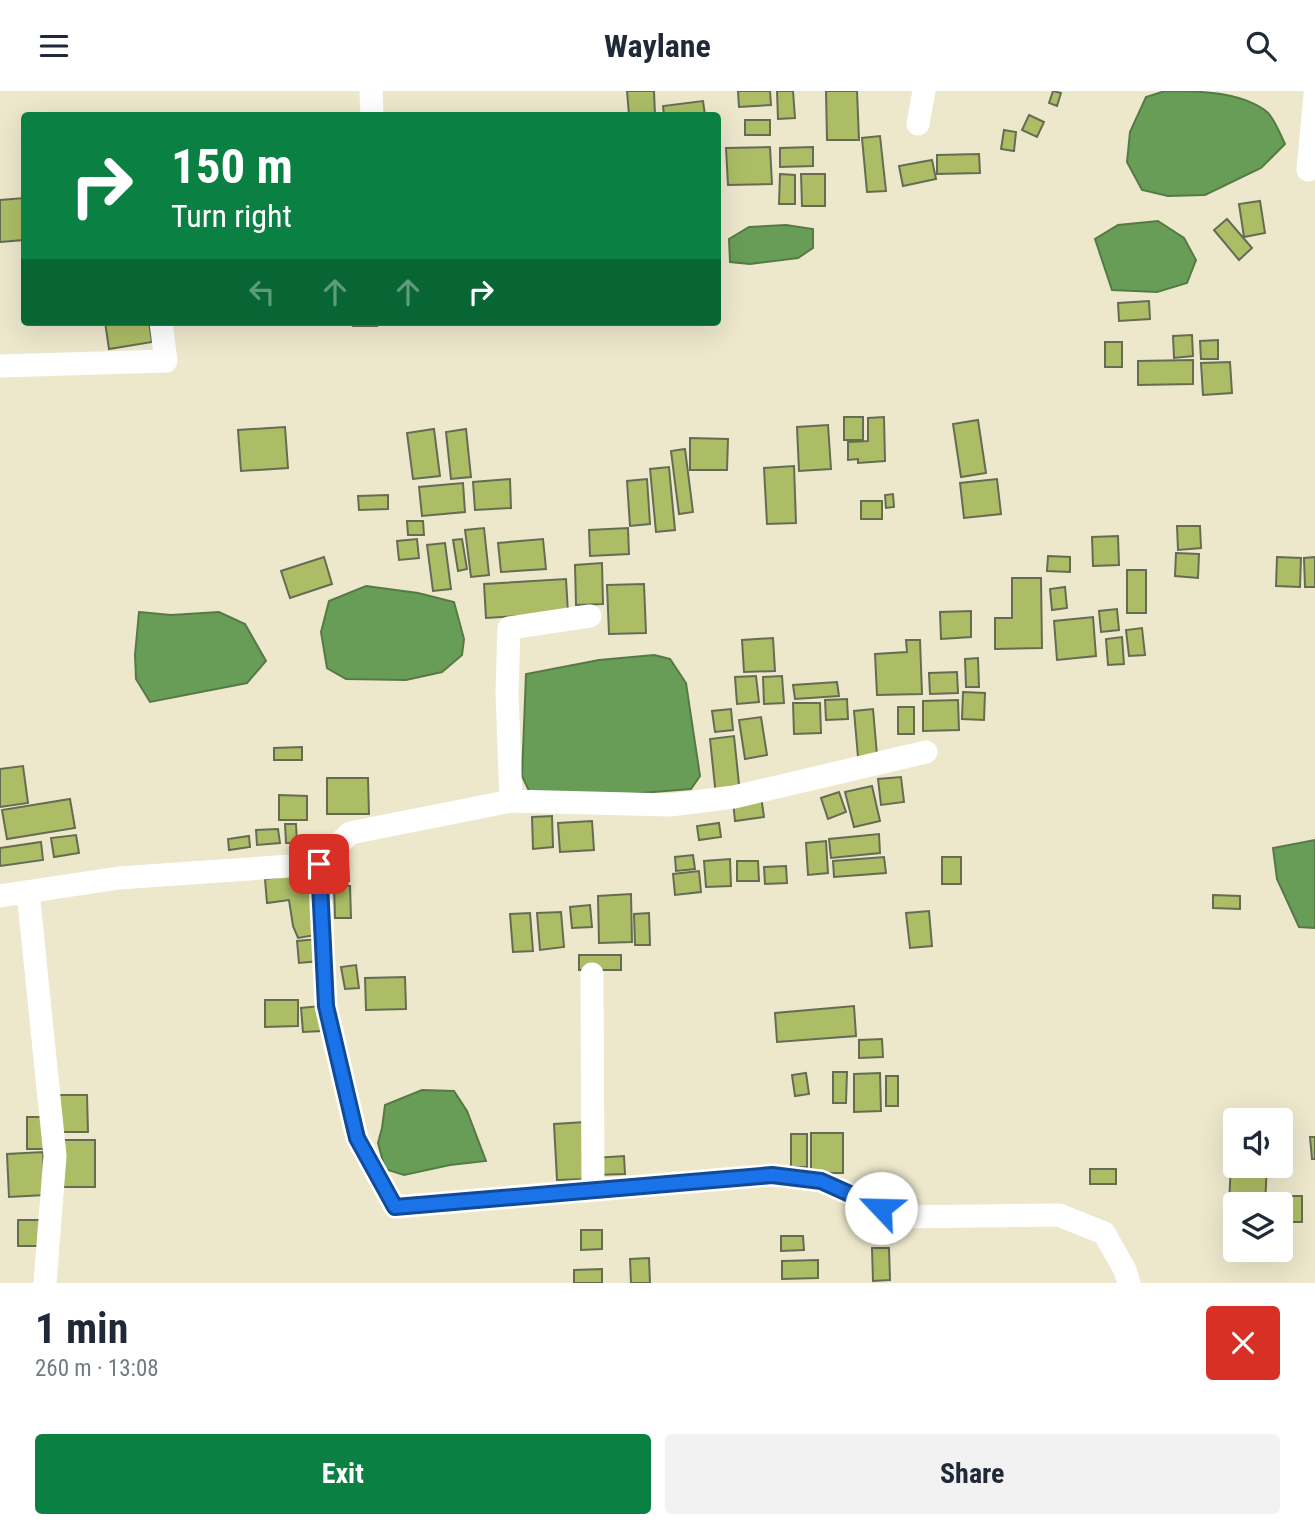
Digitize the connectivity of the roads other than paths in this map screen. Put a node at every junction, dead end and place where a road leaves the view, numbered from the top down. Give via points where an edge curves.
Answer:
1 (370, 91) edge
2 (924, 91) edge
3 (1315, 95) edge
4 (372, 112) edge
5 (918, 124) dead end
6 (1308, 170) dead end
7 (162, 326) edge
8 (0, 366) edge
9 (590, 616) dead end
10 (926, 752) dead end
11 (511, 801) junction
12 (319, 864) junction
13 (28, 892) junction
14 (0, 896) edge
15 (592, 974) dead end
16 (593, 1190) junction
17 (45, 1283) edge
18 (1129, 1283) edge

1 - 4 street
2 - 5 street
3 - 6 street
7 - 8 street via 166,361
9 - 11 street via 509,628
10 - 11 street via 734,797 670,805
11 - 12 street via 350,833
12 - 13 street via 119,878
12 - 16 street via 326,1006 357,1138 395,1207
13 - 14 street
13 - 17 street via 55,1156
15 - 16 street
16 - 18 street via 772,1175 821,1181 901,1217 1059,1215 1104,1233

